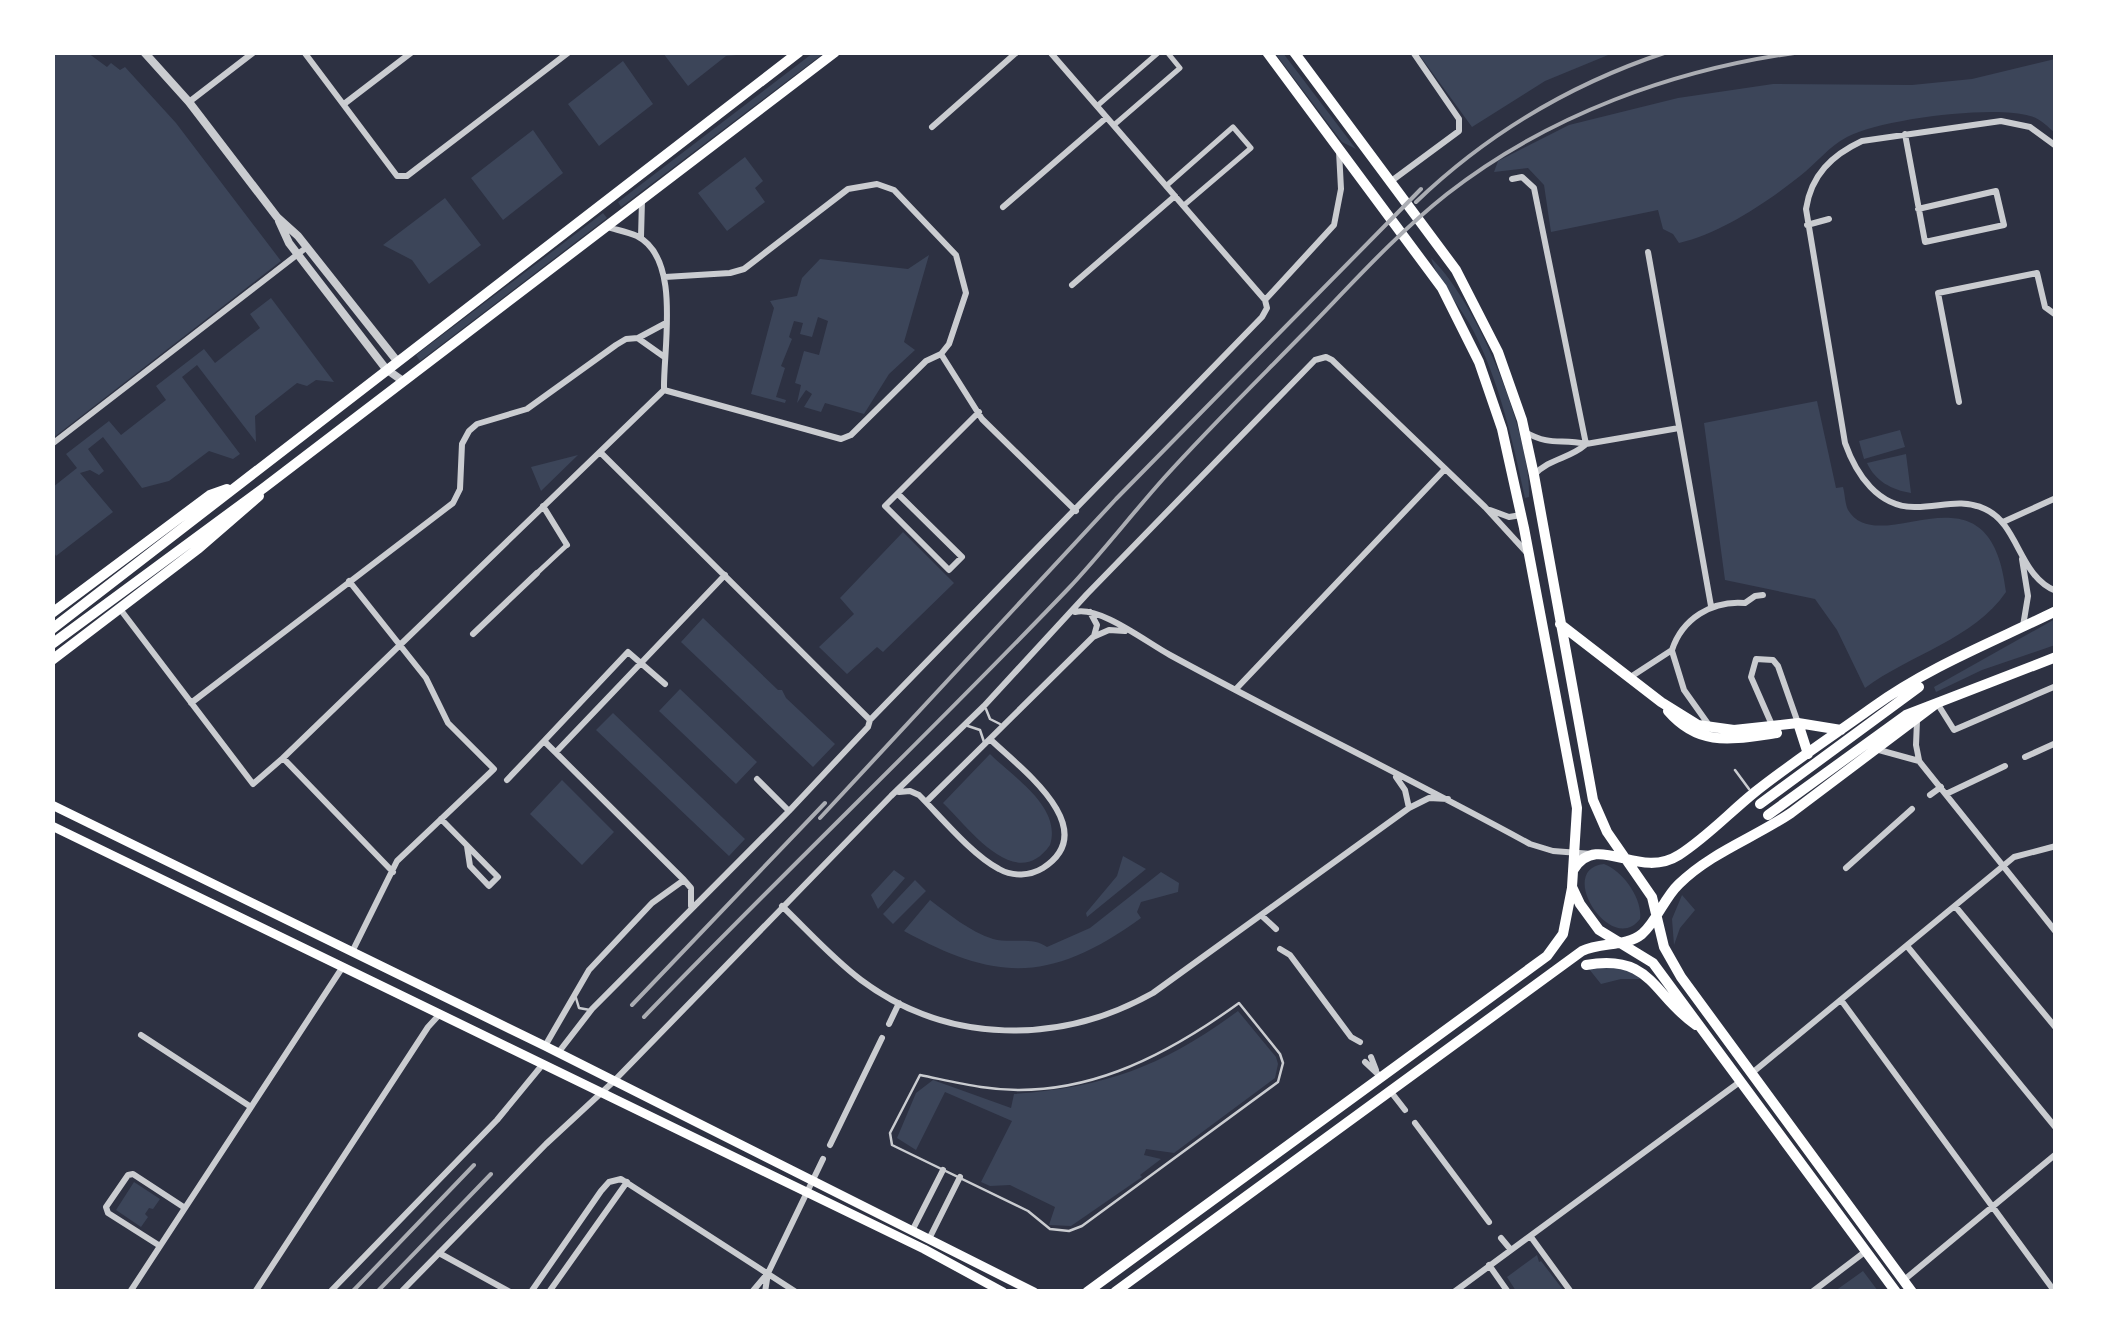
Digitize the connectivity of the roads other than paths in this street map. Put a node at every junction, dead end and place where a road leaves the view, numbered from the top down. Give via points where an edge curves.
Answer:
1 (144, 52) edge
2 (254, 52) edge
3 (304, 52) edge
4 (412, 52) edge
5 (569, 52) edge
6 (799, 52) edge
7 (836, 52) edge
8 (1017, 52) edge
9 (1050, 52) edge
10 (1163, 52) edge
11 (1268, 52) edge
12 (1294, 52) edge
13 (1413, 52) edge
14 (189, 102) junction
15 (344, 104) junction
16 (1097, 106) junction
17 (1106, 118) junction
18 (1113, 125) junction
19 (932, 126) dead end
20 (1905, 134) junction
21 (2056, 146) edge
22 (1340, 150) junction
23 (1512, 180) dead end
24 (1166, 186) junction
25 (1394, 186) junction
26 (1368, 188) junction
27 (1175, 196) junction
28 (642, 200) junction
29 (1183, 206) junction
30 (1408, 206) junction
31 (1004, 207) dead end
32 (1918, 208) junction
33 (277, 217) junction
34 (1829, 219) dead end
35 (1392, 220) junction
36 (1806, 224) junction
37 (607, 227) junction
38 (641, 238) junction
39 (307, 247) junction
40 (1648, 252) dead end
41 (298, 255) junction
42 (666, 277) junction
43 (1072, 286) dead end
44 (1265, 300) junction
45 (2056, 315) edge
46 (666, 323) junction
47 (638, 338) junction
48 (941, 354) junction
49 (664, 356) junction
50 (397, 361) junction
51 (386, 369) junction
52 (404, 381) junction
53 (664, 390) junction
54 (1959, 402) dead end
55 (979, 412) junction
56 (1679, 428) junction
57 (1524, 432) junction
58 (52, 444) edge
59 (1586, 444) junction
60 (600, 452) junction
61 (1445, 469) junction
62 (1534, 476) junction
63 (233, 487) junction
64 (266, 487) junction
65 (898, 494) junction
66 (1537, 494) junction
67 (2056, 498) edge
68 (543, 506) junction
69 (1485, 508) junction
70 (1076, 510) junction
71 (1521, 515) junction
72 (2003, 522) junction
73 (567, 545) joint
74 (1530, 556) junction
75 (2022, 558) junction
76 (538, 573) joint
77 (725, 575) junction
78 (349, 581) junction
79 (2056, 591) edge
80 (1763, 595) dead end
81 (1711, 606) junction
82 (120, 609) junction
83 (2056, 611) edge
84 (52, 612) edge
85 (1074, 612) junction
86 (1090, 612) junction
87 (1560, 624) junction
88 (2022, 627) junction
89 (52, 629) edge
90 (1127, 632) junction
91 (473, 634) dead end
92 (1093, 637) junction
93 (52, 644) edge
94 (398, 646) junction
95 (1672, 650) junction
96 (2056, 658) edge
97 (52, 660) edge
98 (640, 663) junction
99 (1943, 667) junction
100 (1629, 678) junction
101 (665, 684) dead end
102 (2056, 686) edge
103 (1236, 690) junction
104 (990, 698) junction
105 (1661, 702) junction
106 (192, 703) junction
107 (1937, 703) junction
108 (1016, 716) junction
109 (870, 720) junction
110 (1917, 720) junction
111 (1798, 723) junction
112 (960, 728) junction
113 (1712, 729) junction
114 (1775, 729) junction
115 (1842, 730) junction
116 (991, 740) junction
117 (544, 741) junction
118 (2056, 743) edge
119 (980, 747) junction
120 (1879, 750) junction
121 (556, 752) junction
122 (1808, 754) junction
123 (2024, 757) dead end
124 (283, 758) junction
125 (1920, 761) junction
126 (2006, 766) dead end
127 (919, 770) junction
128 (1388, 770) junction
129 (1735, 770) dead end
130 (757, 779) dead end
131 (506, 780) dead end
132 (1944, 790) junction
133 (893, 794) junction
134 (919, 794) junction
135 (1930, 796) dead end
136 (1448, 799) junction
137 (1756, 799) junction
138 (926, 802) junction
139 (52, 805) edge
140 (1409, 808) junction
141 (1912, 810) dead end
142 (789, 811) junction
143 (1768, 815) dead end
144 (441, 819) junction
145 (52, 826) edge
146 (468, 846) junction
147 (2056, 846) edge
148 (1574, 853) junction
149 (1592, 854) junction
150 (1625, 861) junction
151 (2002, 867) junction
152 (1846, 868) dead end
153 (393, 872) junction
154 (1572, 875) junction
155 (684, 880) junction
156 (714, 885) junction
157 (692, 888) junction
158 (1572, 888) junction
159 (782, 906) junction
160 (1955, 906) junction
161 (688, 910) junction
162 (1656, 914) junction
163 (1261, 916) junction
164 (1273, 931) dead end
165 (2056, 932) edge
166 (1618, 942) junction
167 (1284, 946) dead end
168 (1906, 946) junction
169 (354, 954) junction
170 (1586, 965) dead end
171 (342, 969) junction
172 (575, 992) junction
173 (1841, 1000) junction
174 (899, 1003) junction
175 (592, 1009) junction
176 (440, 1015) junction
177 (889, 1024) dead end
178 (2056, 1028) edge
179 (1704, 1030) junction
180 (141, 1035) dead end
181 (882, 1038) dead end
182 (1357, 1044) dead end
183 (546, 1046) junction
184 (558, 1053) junction
185 (1368, 1059) dead end
186 (544, 1063) junction
187 (1379, 1074) junction
188 (1746, 1077) junction
189 (613, 1082) junction
190 (1390, 1090) junction
191 (601, 1093) junction
192 (251, 1107) junction
193 (1405, 1110) dead end
194 (1415, 1123) dead end
195 (2056, 1128) edge
196 (830, 1146) dead end
197 (2056, 1154) edge
198 (823, 1159) dead end
199 (943, 1170) junction
200 (960, 1178) junction
201 (627, 1182) junction
202 (812, 1182) junction
203 (806, 1193) junction
204 (1994, 1206) junction
205 (185, 1208) junction
206 (1489, 1222) dead end
207 (912, 1231) junction
208 (1502, 1238) dead end
209 (1531, 1238) junction
210 (926, 1244) junction
211 (160, 1246) junction
212 (1511, 1250) junction
213 (1866, 1251) junction
214 (439, 1253) junction
215 (1489, 1265) junction
216 (768, 1273) junction
217 (1904, 1280) junction
218 (1895, 1290) edge
219 (130, 1292) edge
220 (255, 1292) edge
221 (330, 1292) edge
222 (401, 1292) edge
223 (510, 1292) edge
224 (530, 1292) edge
225 (549, 1292) edge
226 (752, 1292) edge
227 (765, 1292) edge
228 (796, 1292) edge
229 (1004, 1292) edge
230 (1034, 1292) edge
231 (1087, 1292) edge
232 (1115, 1292) edge
233 (1454, 1292) edge
234 (1508, 1292) edge
235 (1571, 1292) edge
236 (1812, 1292) edge
237 (1912, 1292) edge
238 (2055, 1292) edge

1 - 14 street
2 - 14 street
3 - 15 street
4 - 15 street
5 - 15 street via 407,176 397,176
6 - 50 main road
7 - 28 main road
8 - 19 street
9 - 16 street
10 - 16 street
10 - 18 street via 1180,68
11 - 22 main road
12 - 25 main road
13 - 25 street via 1459,120 1459,131
14 - 33 street
16 - 17 street
17 - 18 street
17 - 31 street
18 - 24 street
20 - 21 street via 2001,120 2030,127
20 - 32 street
20 - 36 street via 1862,141 1828,163 1808,196
22 - 26 main road
22 - 44 street via 1334,225
23 - 59 street via 1522,176 1534,188
24 - 27 street
24 - 29 street via 1233,128 1250,148
25 - 26 main road
25 - 30 main road
26 - 35 main road
27 - 29 street
27 - 43 street
28 - 37 main road
28 - 38 street
29 - 44 street
30 - 35 main road
30 - 57 main road via 1456,270 1498,352
32 - 32 street via 1925,242 2004,224 1996,191
33 - 39 street
33 - 41 street
34 - 36 street
35 - 71 main road via 1442,288 1480,362
36 - 72 street via 1855,470 1875,492 1900,505 1959,502 1989,510
37 - 38 street
37 - 52 main road
38 - 42 street
39 - 41 street
39 - 50 street
40 - 56 street
41 - 51 street
41 - 58 street
42 - 46 street
42 - 48 street via 744,269 848,189 876,184 894,190 956,255 966,293
44 - 70 street via 1262,317
45 - 54 street via 2045,307 2037,272 1938,293
46 - 47 street
46 - 49 street
47 - 49 street
47 - 78 street via 616,344 527,410 477,424 462,444 453,503
48 - 53 street via 841,439
48 - 55 street
49 - 53 street
50 - 51 main road
50 - 52 main road
51 - 52 street
51 - 63 main road
52 - 64 main road
53 - 60 street
55 - 65 street
55 - 70 street
56 - 59 street
56 - 81 street
57 - 59 street via 1548,443
57 - 62 main road
59 - 62 street
60 - 68 street
60 - 77 street
61 - 69 street
61 - 85 street via 1332,360 1321,357
61 - 103 street
62 - 66 main road
63 - 84 main road via 210,494
63 - 89 main road
64 - 82 main road via 254,504
64 - 93 main road
65 - 65 street via 885,506 949,570 962,557
66 - 71 main road
66 - 87 main road
67 - 72 street
68 - 73 street
68 - 94 street
69 - 71 street
69 - 74 street
70 - 109 street
71 - 74 main road
72 - 75 street
73 - 76 street
74 - 148 main road via 1577,808
75 - 79 street
75 - 88 street via 2028,596
76 - 91 street
77 - 98 street
77 - 109 street
78 - 94 street
78 - 106 street
80 - 81 street via 1745,604
81 - 95 street via 1677,634
82 - 97 main road
82 - 106 street
83 - 88 main road
85 - 86 street
85 - 104 street
86 - 90 street
86 - 92 street via 1098,625
87 - 100 main road
87 - 150 main road via 1593,800
88 - 99 main road
90 - 92 street
90 - 103 street
92 - 108 street
94 - 124 street
94 - 144 street via 426,678 448,723 494,768
95 - 100 street
95 - 113 street via 1684,690
96 - 107 main road
98 - 101 street
98 - 117 street via 628,652
98 - 121 street
99 - 115 main road
99 - 137 main road
100 - 105 main road
102 - 107 street via 1954,730
103 - 128 street
104 - 108 lane via 986,711 994,722
104 - 112 street
105 - 113 main road
105 - 114 main road via 1678,723 1710,738
106 - 124 street via 253,784
107 - 110 main road
107 - 143 main road via 1906,715
108 - 116 street
109 - 142 street
110 - 120 main road
110 - 125 street
111 - 114 main road
111 - 114 street via 1778,666 1756,660 1751,677
111 - 115 main road
111 - 122 main road
112 - 119 lane via 980,730
112 - 127 street
113 - 114 main road
115 - 122 main road
116 - 119 street
116 - 138 street via 1059,809 1064,836 1052,861 1027,874 1000,870
117 - 121 street
117 - 131 street
118 - 123 street
119 - 138 street
120 - 125 street
120 - 162 main road via 1693,873
121 - 155 street
122 - 137 main road
124 - 153 street
125 - 132 street
126 - 132 street
127 - 133 street
127 - 134 street
128 - 136 street
128 - 140 street via 1405,790
129 - 137 lane
130 - 142 street
132 - 135 street
132 - 151 street
133 - 134 street
133 - 159 street
134 - 138 street
136 - 140 street via 1429,798
136 - 148 street via 1544,849
137 - 150 main road via 1673,858
139 - 169 main road
140 - 163 street
141 - 152 street
142 - 156 street
144 - 146 street
144 - 153 street
145 - 171 main road
146 - 146 street via 470,866 489,886 498,878
147 - 151 street via 2022,853
148 - 149 street
148 - 154 main road
149 - 150 main road
149 - 154 main road
150 - 162 main road
151 - 160 street
151 - 165 street
153 - 169 street
154 - 158 main road
155 - 157 street
155 - 172 street via 599,957
156 - 157 street
156 - 161 street
157 - 161 street
158 - 166 main road via 1600,930
158 - 187 main road via 1563,934 1552,952
159 - 174 street via 846,967
159 - 189 street
160 - 168 street
160 - 178 street
161 - 175 street
162 - 166 main road via 1642,934
162 - 188 main road via 1672,962
163 - 164 street
163 - 174 street via 1153,994 1076,1024 994,1031
166 - 179 main road via 1653,963
166 - 190 main road via 1582,951
167 - 182 street
168 - 173 street
168 - 195 street
169 - 171 main road
169 - 183 main road
170 - 179 main road via 1640,970
171 - 176 main road
171 - 192 street
172 - 175 lane via 579,1008
172 - 183 street
173 - 188 street
173 - 204 street
174 - 177 street
175 - 184 street
176 - 186 main road
176 - 220 street
179 - 188 main road
180 - 192 street
181 - 196 street
183 - 184 main road
183 - 186 main road
184 - 186 main road
184 - 189 main road
185 - 187 street
186 - 191 main road
186 - 221 street
187 - 190 main road
187 - 231 main road
188 - 209 street
188 - 213 main road
188 - 217 main road
189 - 191 street
189 - 202 main road
190 - 193 street
190 - 232 main road
191 - 203 main road
191 - 214 street
192 - 205 street
194 - 206 street
197 - 204 street
198 - 202 street
199 - 200 lane
199 - 200 lane via 892,1144 890,1133 920,1075 984,1088 1043,1088 1108,1076 1158,1057 1239,1003 1283,1063 1278,1082 1069,1231 1050,1229
199 - 207 street
200 - 210 street
201 - 216 street
201 - 224 street via 609,1182
201 - 225 street
202 - 203 street
202 - 207 main road
203 - 210 main road
203 - 216 street
204 - 217 street
204 - 238 street
205 - 211 street
205 - 211 street via 133,1174 106,1207
207 - 210 main road
208 - 212 street
209 - 212 street
209 - 235 street
210 - 229 main road
210 - 230 main road
211 - 219 street
212 - 215 street
213 - 218 main road
213 - 236 street
214 - 222 street
214 - 223 street
215 - 233 street
215 - 234 street
216 - 226 street
216 - 227 street
216 - 228 street
217 - 218 main road
217 - 237 main road

